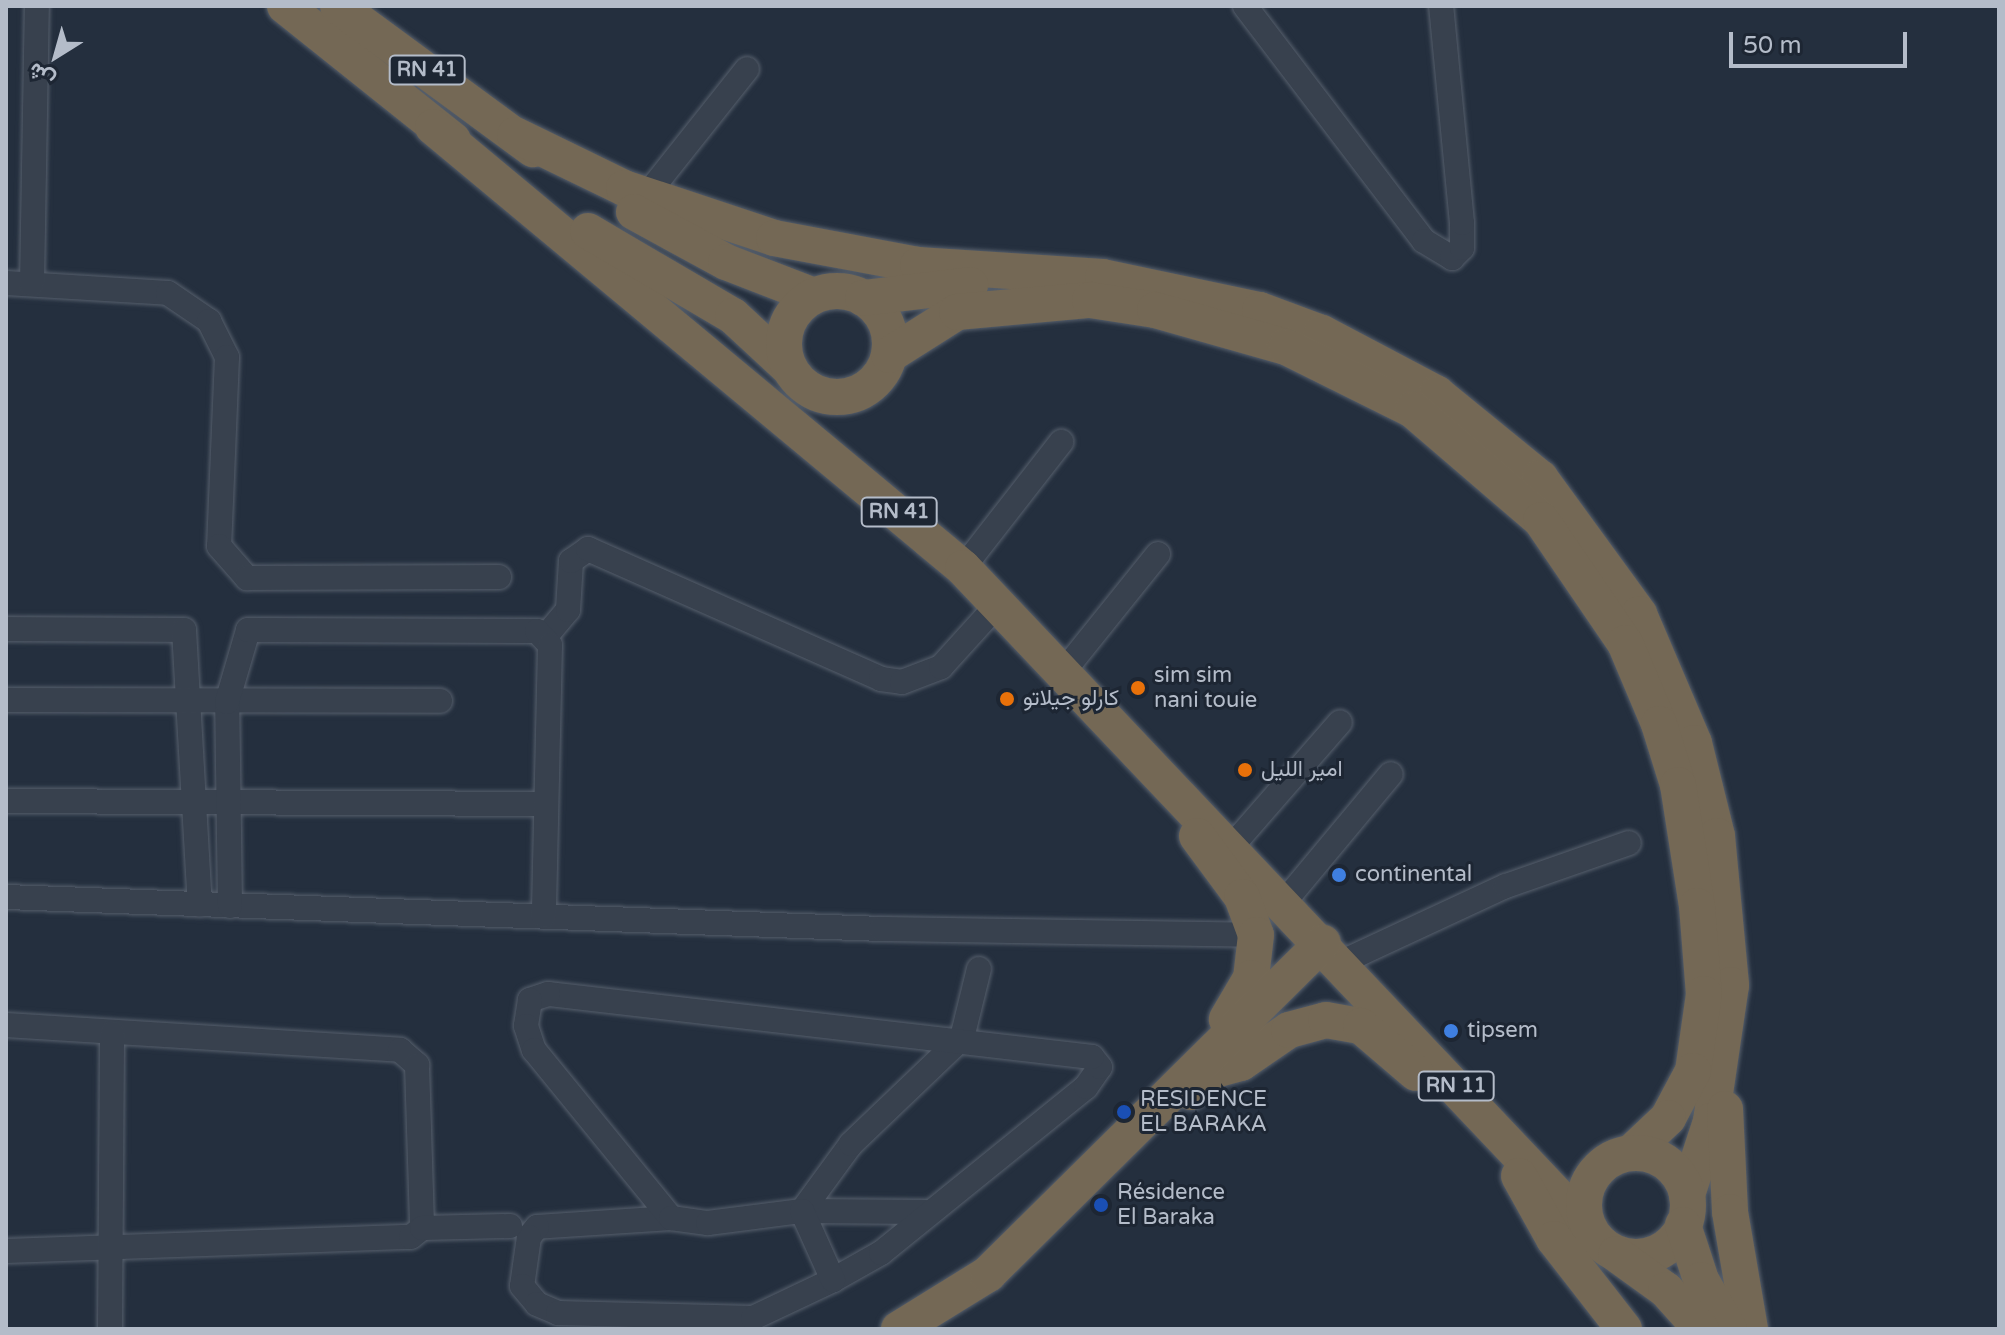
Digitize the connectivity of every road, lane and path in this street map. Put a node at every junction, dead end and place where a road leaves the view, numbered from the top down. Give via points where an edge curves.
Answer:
1 (37, 6) edge
2 (285, 6) edge
3 (338, 6) edge
4 (1245, 6) edge
5 (1441, 6) edge
6 (747, 69) dead end
7 (433, 127) junction
8 (515, 135) junction
9 (646, 196) junction
10 (1103, 277) junction
11 (6, 283) edge
12 (32, 284) junction
13 (814, 296) junction
14 (863, 298) junction
15 (889, 355) junction
16 (788, 367) junction
17 (826, 397) junction
18 (1061, 442) dead end
19 (890, 505) junction
20 (1158, 554) dead end
21 (963, 568) junction
22 (499, 577) dead end
23 (999, 603) junction
24 (6, 629) edge
25 (546, 636) junction
26 (1064, 671) junction
27 (6, 700) edge
28 (189, 700) junction
29 (440, 701) dead end
30 (227, 702) junction
31 (1340, 722) dead end
32 (1391, 774) dead end
33 (1181, 797) junction
34 (226, 800) junction
35 (6, 801) edge
36 (194, 802) junction
37 (544, 804) junction
38 (1629, 843) dead end
39 (1232, 846) junction
40 (6, 897) edge
41 (1285, 901) junction
42 (200, 905) junction
43 (230, 906) junction
44 (544, 916) junction
45 (1256, 935) junction
46 (1332, 953) junction
47 (979, 969) dead end
48 (6, 1025) edge
49 (112, 1033) junction
50 (962, 1038) junction
51 (1722, 1048) junction
52 (1211, 1062) junction
53 (1469, 1101) junction
54 (1508, 1145) junction
55 (1632, 1152) junction
56 (1685, 1210) junction
57 (802, 1211) junction
58 (925, 1212) junction
59 (671, 1218) junction
60 (510, 1226) dead end
61 (422, 1228) junction
62 (1589, 1229) junction
63 (111, 1246) junction
64 (6, 1251) edge
65 (1616, 1254) junction
66 (833, 1280) junction
67 (682, 1323) edge
68 (110, 1329) edge
69 (899, 1329) edge
70 (1624, 1329) edge
71 (1701, 1329) edge
72 (1729, 1329) edge
73 (1750, 1329) edge

1 - 12 street
2 - 7 highway, RN 41
3 - 8 highway, RN 41
4 - 5 street via 1424,241 1452,258 1462,248 1462,223
6 - 9 street
7 - 16 highway, RN 41 via 595,236 733,316
7 - 19 highway, RN 41
8 - 9 highway
8 - 13 highway, RN 41 via 565,173 726,262
9 - 10 highway via 774,238 867,258
10 - 14 highway
10 - 51 highway via 1260,310 1372,358 1437,394 1490,434 1540,478 1582,528 1639,614 1694,743 1717,836 1731,949
11 - 12 street
12 - 22 street via 168,293 209,321 227,357 217,532 234,570 260,582
13 - 14 highway via 847,292
13 - 16 highway via 790,318 784,334
14 - 15 highway via 885,322
15 - 17 highway via 883,371 859,393
15 - 55 highway via 957,312 1090,300 1155,310 1286,347 1400,403 1479,461 1541,520 1625,643 1659,724 1678,785 1697,906 1704,994 1693,1071 1668,1118
16 - 17 highway via 811,391
17 - 19 highway via 836,426
18 - 21 street
19 - 21 highway, RN 41
20 - 26 street
21 - 23 highway, RN 41
23 - 25 street via 941,667 923,677 881,679 588,549 571,561 568,610
23 - 26 highway, RN 41
24 - 28 street via 180,627
25 - 30 street via 537,631 254,627 244,636
25 - 37 street via 550,645
26 - 33 highway, RN 41
27 - 28 street
28 - 30 street
28 - 36 street
29 - 30 street
30 - 34 street
31 - 39 street
32 - 41 street
33 - 39 highway, RN 41
33 - 45 highway via 1193,830 1242,897
34 - 36 street
34 - 37 street
34 - 43 street
35 - 36 street
36 - 42 street
37 - 44 street
38 - 46 street
39 - 41 highway, RN 41
40 - 42 street
41 - 46 highway, RN 41
42 - 43 street
43 - 44 street
44 - 45 street
45 - 52 highway via 1251,978
46 - 52 highway
46 - 53 highway, RN 11
47 - 50 street
48 - 49 street
49 - 61 street via 410,1055 417,1065
49 - 63 street
50 - 57 street via 851,1144
50 - 58 street via 1077,1053 1100,1067 1086,1087
50 - 59 street via 548,994 530,1000 526,1026 534,1050
51 - 56 highway via 1711,1121
51 - 73 highway via 1730,1212
52 - 53 highway via 1241,1063 1289,1030 1335,1019 1373,1034 1441,1093
52 - 69 highway via 1158,1125 1124,1144 988,1274
53 - 54 highway, RN 11
54 - 62 highway, RN 11
54 - 70 highway via 1540,1217
55 - 56 highway via 1661,1159
55 - 62 highway via 1594,1172 1583,1200
56 - 65 highway via 1653,1255
56 - 72 highway via 1701,1280
57 - 58 street
57 - 59 street via 708,1223
57 - 66 street
58 - 66 street via 881,1253
59 - 67 street via 537,1227 529,1237 522,1286 537,1304 558,1313
60 - 61 street
61 - 63 street via 411,1237
62 - 65 highway
63 - 64 street
63 - 68 street
65 - 71 highway via 1666,1290
66 - 67 street via 753,1318

